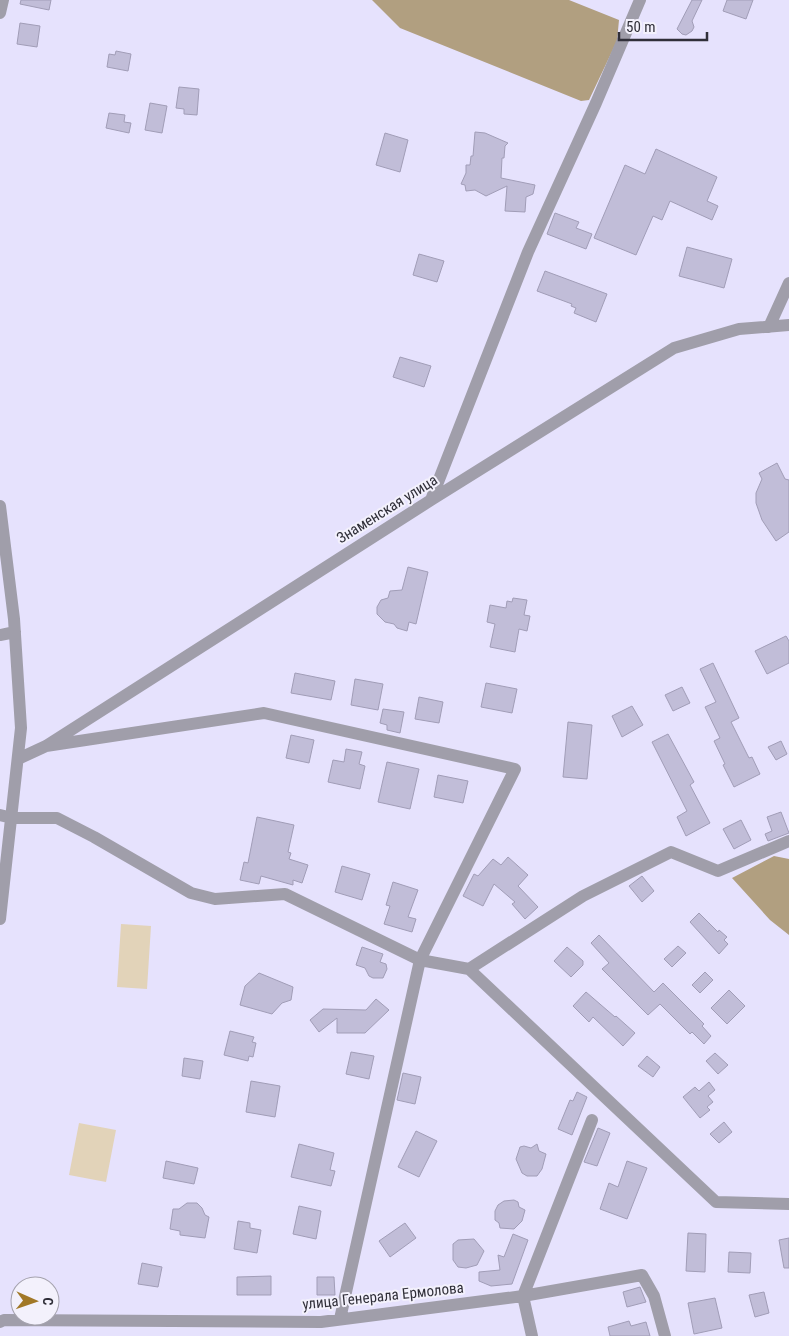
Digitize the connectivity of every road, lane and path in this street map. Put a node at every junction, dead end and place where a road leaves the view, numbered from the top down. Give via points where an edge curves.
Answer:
1 (3, 0) edge
2 (640, 0) edge
3 (0, 13) edge
4 (789, 283) edge
5 (789, 325) edge
6 (769, 327) junction
7 (431, 500) junction
8 (0, 506) edge
9 (14, 632) junction
10 (0, 635) edge
11 (46, 746) junction
12 (18, 758) junction
13 (6, 816) edge
14 (789, 841) edge
15 (4, 852) edge
16 (0, 919) edge
17 (420, 960) junction
18 (469, 969) junction
19 (592, 1120) dead end
20 (789, 1204) edge
21 (523, 1296) junction
22 (340, 1319) junction
23 (0, 1322) edge
24 (532, 1336) edge
25 (665, 1336) edge

1 - 3 street
2 - 7 street via 528,252
4 - 6 street
5 - 6 street, Знаменская улица
6 - 7 street, Знаменская улица via 739,329 674,348
7 - 11 street, Знаменская улица
8 - 9 street
9 - 10 street
9 - 12 street via 20,728
11 - 12 street, Знаменская улица
11 - 17 street via 264,713 516,769
12 - 13 street
13 - 15 street
13 - 17 street via 57,818 191,893 215,899 285,894
14 - 18 street via 718,871 671,852 583,896
15 - 16 street
17 - 18 street
17 - 22 street
18 - 20 street via 716,1202
19 - 21 street
21 - 22 street, улица Генерала Ермолова
21 - 24 street
21 - 25 street, улица Генерала Ермолова via 642,1275 654,1296
22 - 23 street, улица Генерала Ермолова via 321,1322

